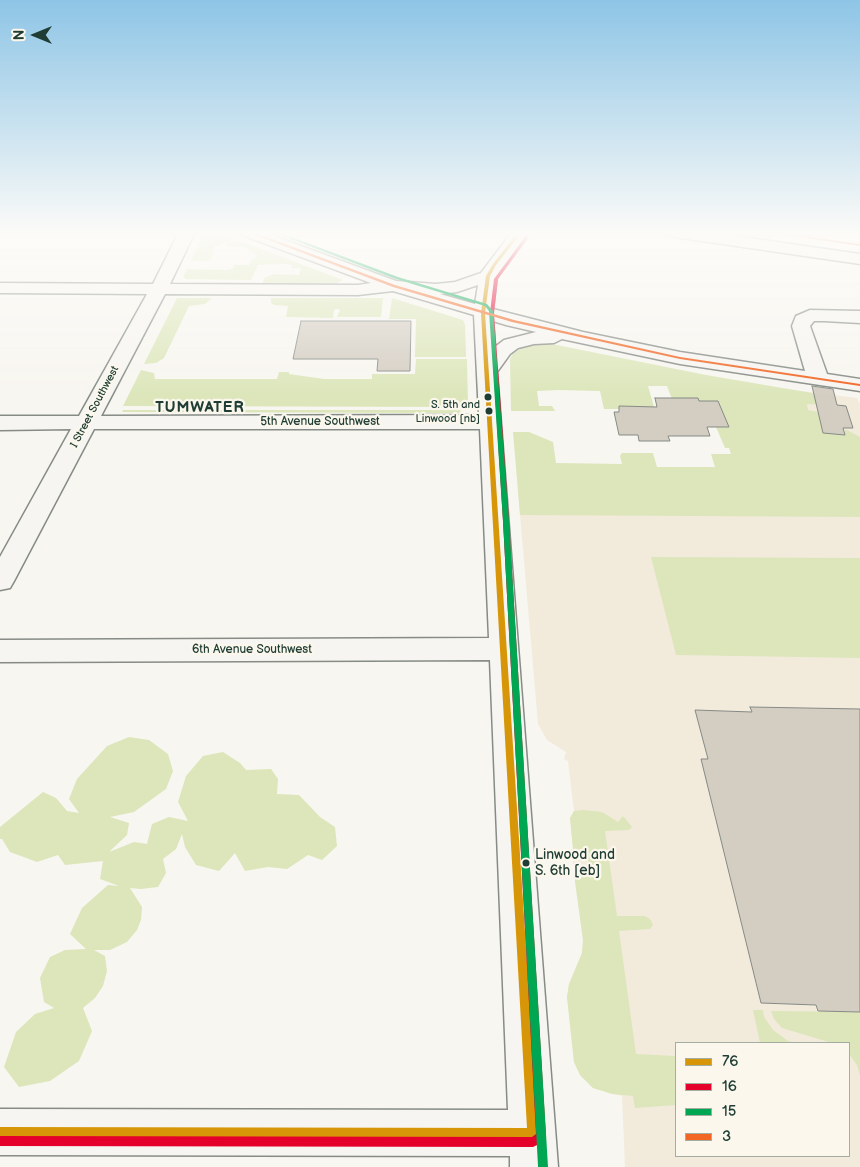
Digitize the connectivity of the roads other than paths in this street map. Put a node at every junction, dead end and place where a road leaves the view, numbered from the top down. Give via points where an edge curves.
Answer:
1 (390, 286) edge
2 (396, 286) edge
3 (400, 286) edge
4 (453, 286) edge
5 (487, 286) edge
6 (0, 288) edge
7 (158, 288) junction
8 (483, 313) junction
9 (860, 317) edge
10 (583, 338) junction
11 (488, 370) junction
12 (818, 380) junction
13 (860, 385) edge
14 (490, 422) junction
15 (0, 423) edge
16 (87, 423) junction
17 (0, 581) edge
18 (504, 649) junction
19 (0, 651) edge
20 (0, 1132) edge
21 (534, 1150) edge

1 - 7 main road via 358,290
2 - 8 main road
3 - 4 main road via 436,289
5 - 8 main road
6 - 7 main road
7 - 16 main road, I Street Southwest
8 - 10 main road
8 - 11 main road
9 - 12 main road via 824,314 804,320 801,326
10 - 11 main road via 549,337 510,344
10 - 12 main road via 690,360
11 - 14 main road
12 - 13 main road
14 - 16 main road, 5th Avenue Southwest
14 - 18 main road
15 - 16 main road, 5th Avenue Southwest
16 - 17 main road, I Street Southwest
18 - 19 main road, 6th Avenue Southwest
18 - 21 main road
20 - 21 main road

